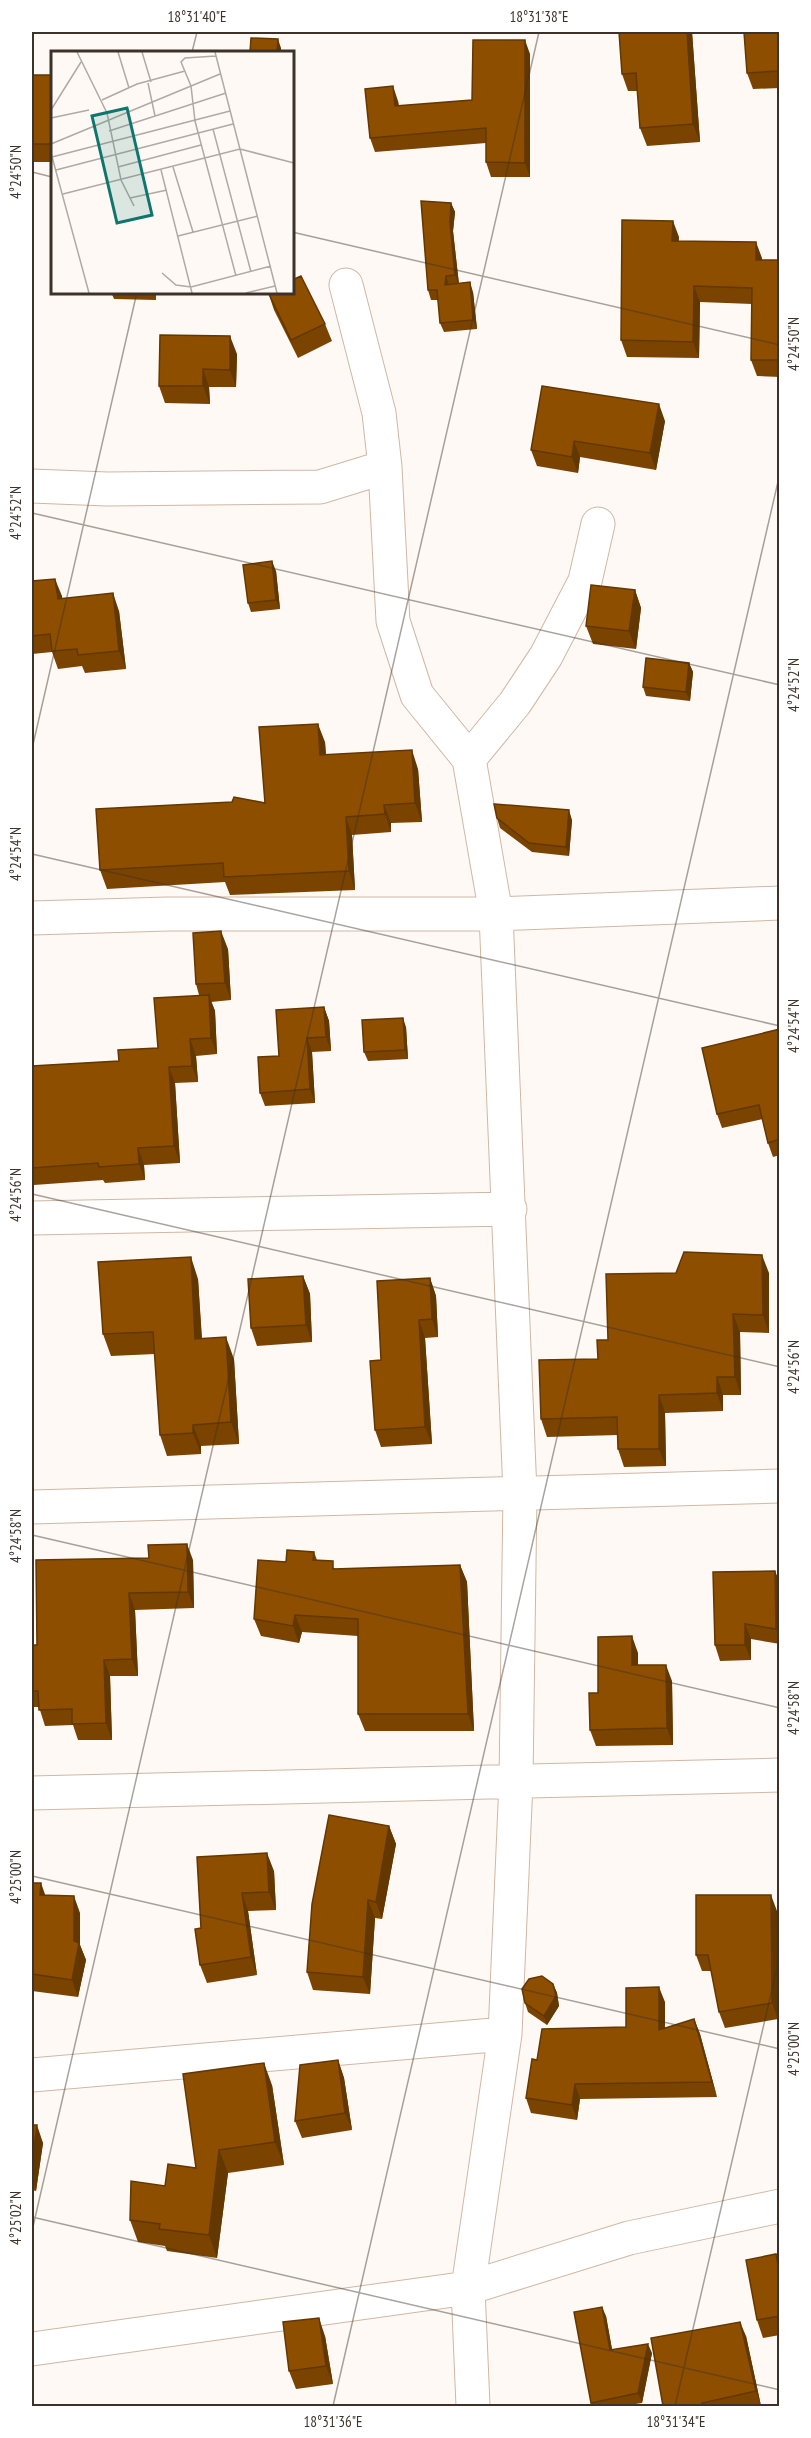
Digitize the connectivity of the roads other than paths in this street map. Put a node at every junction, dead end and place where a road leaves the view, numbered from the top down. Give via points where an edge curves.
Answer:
1 (346, 285) dead end
2 (385, 467) junction
3 (32, 486) edge
4 (597, 524) dead end
5 (469, 759) junction
6 (780, 903) edge
7 (496, 914) junction
8 (32, 918) edge
9 (510, 1209) junction
10 (32, 1218) edge
11 (780, 1486) edge
12 (520, 1493) junction
13 (32, 1507) edge
14 (780, 1775) edge
15 (516, 1782) junction
16 (32, 1793) edge
17 (505, 2034) junction
18 (32, 2075) edge
19 (780, 2206) edge
20 (468, 2288) junction
21 (32, 2349) edge
22 (473, 2406) edge

1 - 2 street via 379,413
2 - 3 street via 320,487
2 - 5 street via 393,621 417,695
4 - 5 street via 585,581 546,656 515,703
5 - 7 street
6 - 7 street
7 - 8 street
7 - 9 street
9 - 10 street
9 - 12 street
11 - 12 street
12 - 13 street
12 - 15 street
14 - 15 street
15 - 16 street
15 - 17 street
17 - 18 street
17 - 20 street
19 - 20 street via 629,2238
20 - 21 street
20 - 22 street

